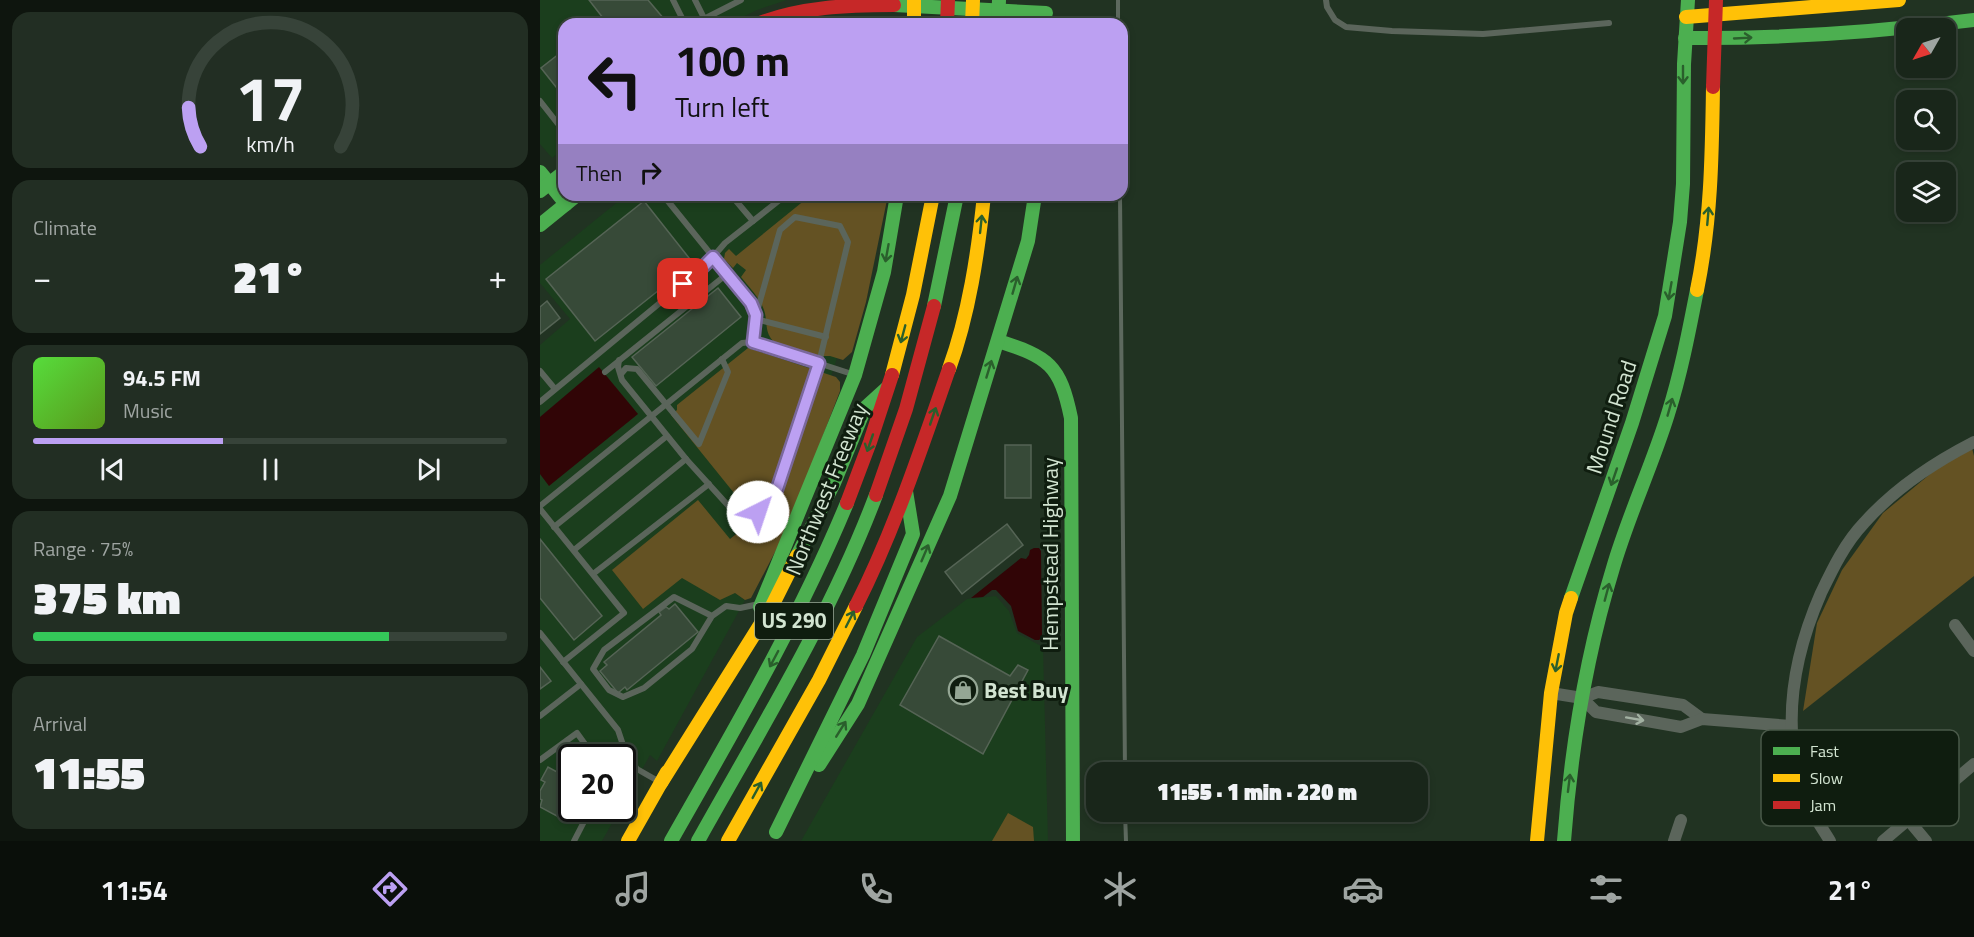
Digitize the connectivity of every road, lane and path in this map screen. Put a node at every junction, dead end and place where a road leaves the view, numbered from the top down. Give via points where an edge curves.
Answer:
1 (674, 0) edge
2 (694, 0) edge
3 (741, 0) edge
4 (948, 0) edge
5 (973, 0) edge
6 (999, 0) edge
7 (1326, 0) edge
8 (1688, 0) edge
9 (1716, 0) edge
10 (1899, 0) edge
11 (731, 2) edge
12 (915, 3) edge
13 (1046, 12) edge
14 (1716, 15) junction
15 (1686, 17) junction
16 (683, 18) edge
17 (704, 18) joint
18 (779, 18) edge
19 (914, 18) edge
20 (948, 18) edge
21 (972, 18) edge
22 (999, 18) edge
23 (1974, 20) edge
24 (1609, 23) dead end
25 (1685, 38) junction
26 (1715, 38) junction
27 (540, 101) edge
28 (558, 124) edge
29 (540, 172) edge
30 (558, 177) edge
31 (545, 188) edge
32 (569, 201) edge
33 (668, 201) edge
34 (736, 201) edge
35 (778, 201) edge
36 (896, 201) edge
37 (932, 201) edge
38 (956, 201) edge
39 (983, 201) edge
40 (1034, 201) edge
41 (543, 217) edge
42 (753, 221) junction
43 (713, 257) junction
44 (727, 274) junction
45 (756, 317) junction
46 (826, 337) junction
47 (998, 341) junction
48 (753, 342) junction
49 (722, 359) junction
50 (619, 360) junction
51 (819, 363) junction
52 (540, 371) edge
53 (605, 372) dead end
54 (621, 374) junction
55 (855, 375) junction
56 (888, 387) junction
57 (555, 389) junction
58 (540, 402) edge
59 (667, 404) junction
60 (652, 416) junction
61 (667, 436) junction
62 (1974, 442) edge
63 (686, 459) junction
64 (709, 484) junction
65 (906, 491) junction
66 (540, 508) edge
67 (554, 526) junction
68 (574, 550) junction
69 (593, 574) junction
70 (763, 603) junction
71 (712, 616) junction
72 (1955, 625) dead end
73 (540, 633) edge
74 (1974, 651) edge
75 (563, 662) junction
76 (581, 684) junction
77 (1551, 693) junction
78 (1582, 698) junction
79 (540, 716) edge
80 (1702, 719) junction
81 (1791, 726) junction
82 (1791, 730) edge
83 (562, 744) edge
84 (585, 744) edge
85 (621, 744) edge
86 (558, 747) edge
87 (540, 760) edge
88 (1974, 764) edge
89 (636, 767) edge
90 (1959, 776) edge
91 (661, 783) junction
92 (1681, 820) dead end
93 (584, 822) edge
94 (1821, 826) edge
95 (1900, 826) edge
96 (1914, 826) edge
97 (774, 836) edge
98 (574, 841) edge
99 (628, 841) edge
100 (671, 841) edge
101 (698, 841) edge
102 (728, 841) edge
103 (1073, 841) edge
104 (1538, 841) edge
105 (1564, 841) edge
106 (1674, 841) edge
107 (1830, 841) edge
108 (1883, 841) edge
109 (1926, 841) edge

1 - 16 lane
2 - 17 lane
3 - 11 lane
4 - 20 main road, bridge
5 - 21 main road, bridge
6 - 22 main road, bridge
7 - 24 lane via 1335,20 1346,27 1392,31 1483,34
8 - 15 main road, Mound Road
9 - 14 main road
10 - 14 main road
11 - 17 lane
12 - 13 main road
12 - 18 main road via 853,5
12 - 19 main road
14 - 15 main road
14 - 26 main road
15 - 25 main road, Mound Road
26 -> 23 main road via 1911,28
25 - 26 main road
25 -> 77 main road, Mound Road via 1683,184 1665,316 1566,613
78 -> 26 main road via 1614,567 1668,415 1695,306 1712,176
27 - 28 lane
29 - 31 main road
30 - 31 main road
32 - 41 main road
33 - 43 lane
34 - 42 lane
35 - 42 lane
36 -> 55 main road via 884,272
37 -> 56 main road, Northwest Freeway / US 290 via 915,286
38 - 101 main road via 928,333 908,405 871,509 824,615
65 -> 39 main road, US 290 via 958,344
47 -> 40 main road via 1028,241
42 - 43 lane
43 - 44 lane
43 - 57 lane
44 - 45 lane via 751,303
44 - 50 lane
45 - 46 lane
45 - 46 lane via 780,230 795,217 840,226 848,242
45 - 48 lane
46 - 51 lane
97 -> 47 main road via 858,704 950,496
47 - 103 main road, Hempstead Highway via 1047,362 1066,394 1071,418
48 - 49 lane via 742,343
48 - 51 lane
49 - 59 lane
49 - 59 lane via 728,372 699,444
50 - 53 lane
50 - 54 lane
51 - 55 lane
51 - 64 lane via 773,501 743,522
52 - 57 lane
54 - 59 lane via 626,368 637,369
54 - 60 lane
55 - 70 main road
56 - 91 main road via 865,408 834,483 772,606
56 -> 100 main road, Northwest Freeway / US 290 via 850,496 808,592
57 - 58 lane
59 - 60 lane
60 - 61 lane
60 - 66 lane
61 - 63 lane
61 - 67 lane
62 - 81 street via 1903,485 1863,524 1840,554 1801,644
63 - 64 lane
63 - 68 lane
64 - 69 lane
65 - 97 main road via 913,534 863,655
102 -> 65 main road, US 290 via 824,670 868,583
66 - 67 lane
67 - 68 lane
68 - 69 lane
69 - 75 lane via 624,613
70 - 71 lane via 741,608 726,606
70 - 91 main road
71 - 71 lane via 692,649 644,688 623,697 609,690 593,669 604,650 674,597
72 - 74 street
73 - 75 lane
75 - 76 lane
76 - 79 lane
76 - 85 lane via 618,730
77 - 78 street
77 - 104 main road, Mound Road
78 - 80 street via 1598,692 1683,705
78 -> 80 street via 1596,712 1681,727
105 -> 78 main road via 1568,785
80 - 81 street
81 - 82 street
83 - 84 lane via 577,733
86 - 87 lane
88 - 90 street
89 - 91 lane
91 - 99 main road
92 - 106 street
93 - 98 lane
94 - 107 street
95 - 108 street
96 - 109 street

